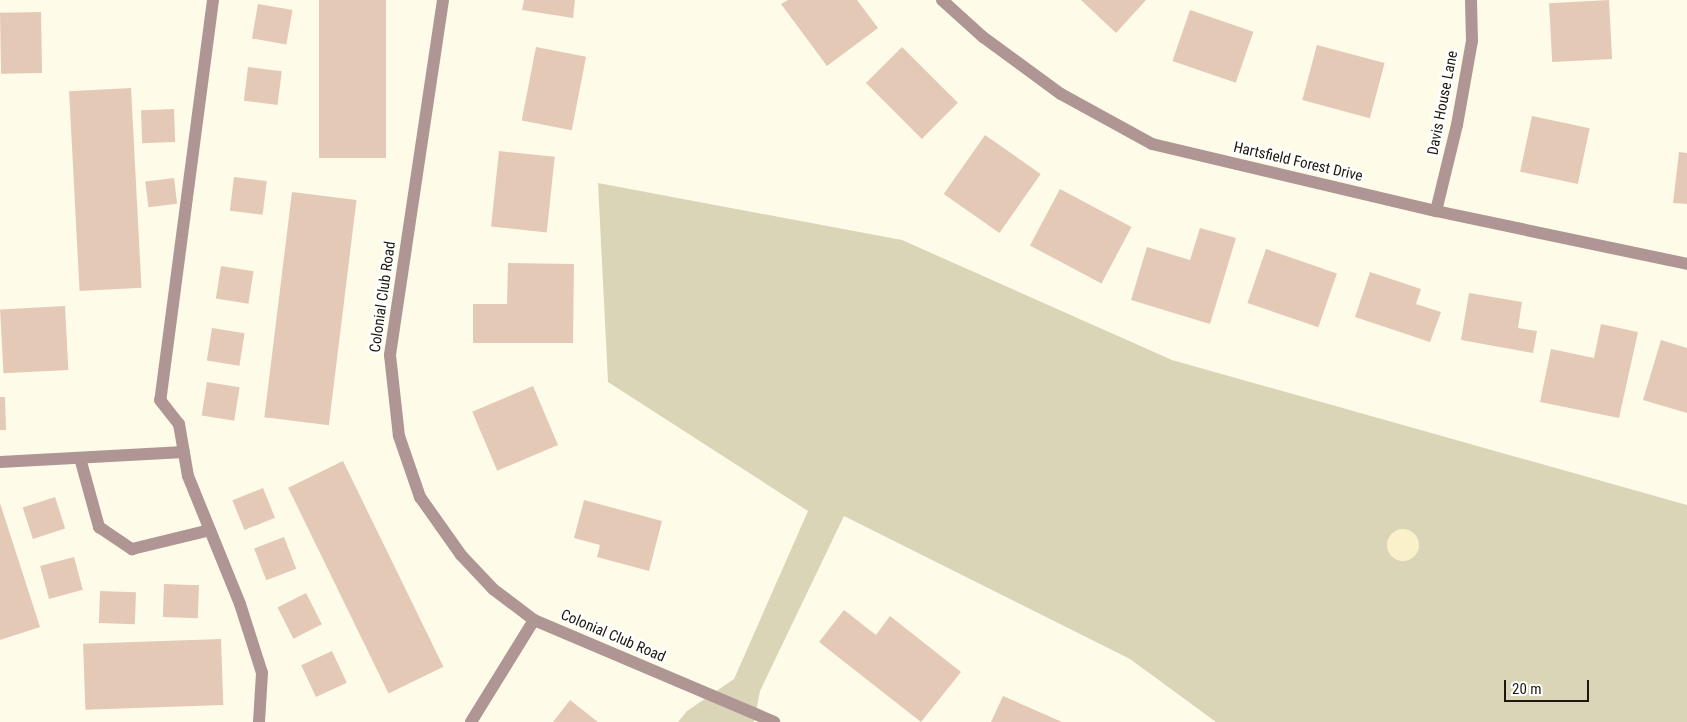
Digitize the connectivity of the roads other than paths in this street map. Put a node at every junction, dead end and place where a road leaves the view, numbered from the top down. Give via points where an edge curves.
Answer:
1 (213, 0) edge
2 (443, 0) edge
3 (942, 0) edge
4 (1471, 0) edge
5 (1436, 211) junction
6 (1687, 264) edge
7 (184, 452) junction
8 (80, 458) junction
9 (0, 462) edge
10 (210, 530) junction
11 (534, 620) junction
12 (259, 722) edge
13 (471, 722) edge
14 (774, 722) edge

1 - 7 street via 160,400 180,424
2 - 11 street, Colonial Club Road via 390,355 400,436 420,497 461,555 493,590
3 - 5 street, Hartsfield Forest Drive via 983,37 1061,94 1152,144
4 - 5 street, Davis House Lane via 1472,40 1457,125
5 - 6 street, Hartsfield Forest Drive
7 - 8 street
7 - 10 street via 188,476
8 - 9 street
8 - 10 street via 98,527 132,549
10 - 12 street via 240,604 262,673
11 - 13 street
11 - 14 street, Colonial Club Road

